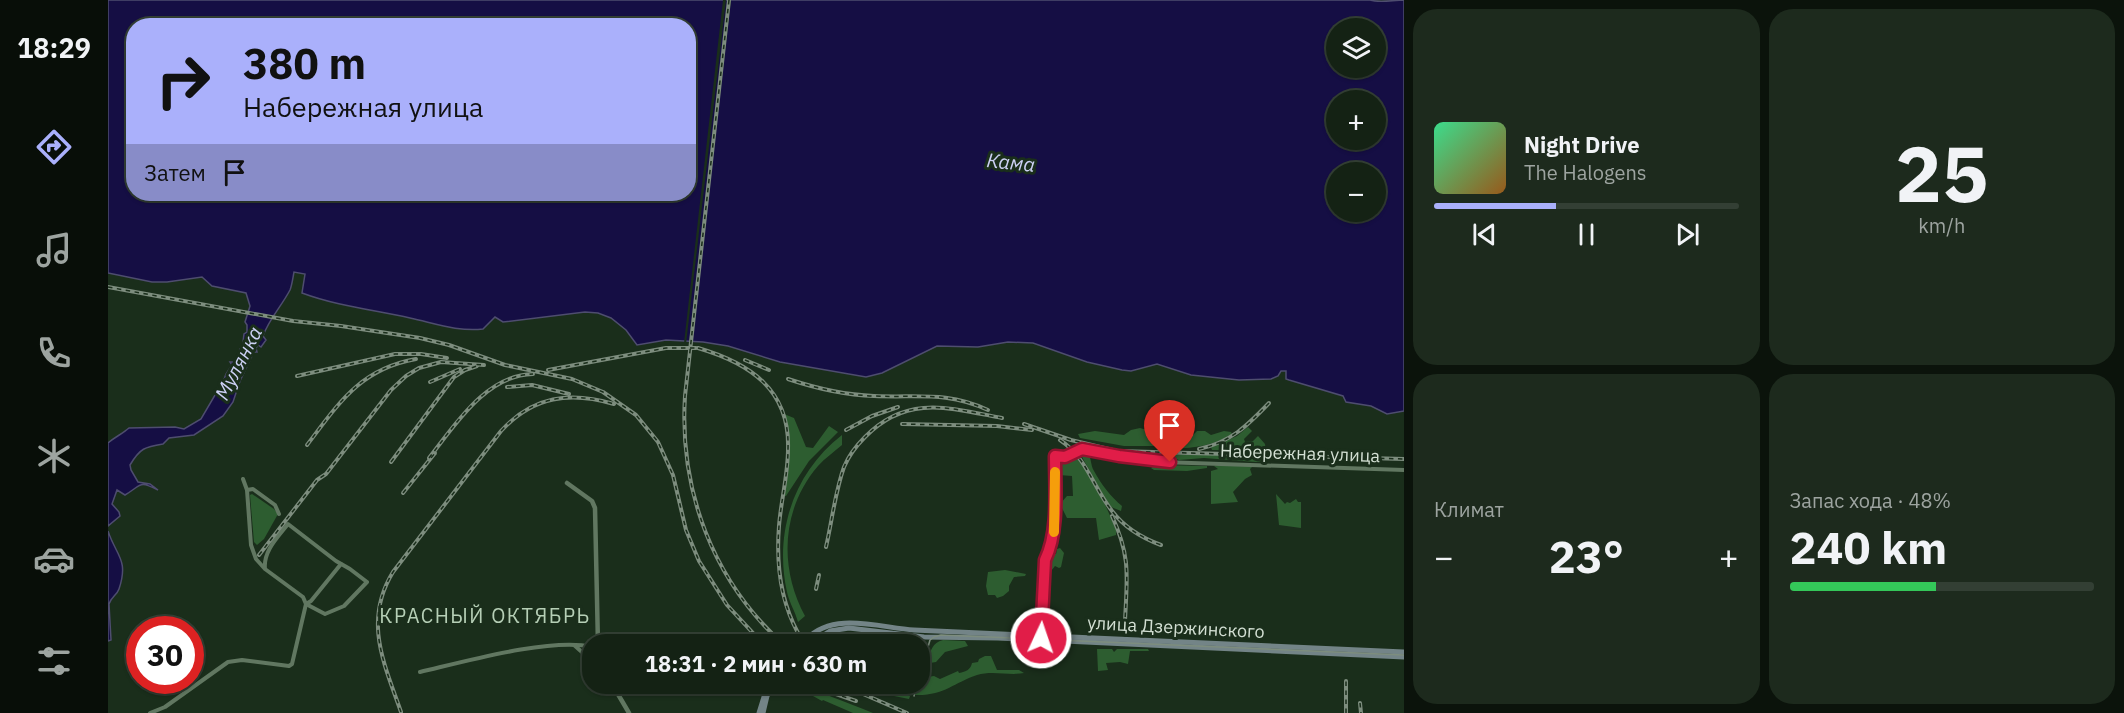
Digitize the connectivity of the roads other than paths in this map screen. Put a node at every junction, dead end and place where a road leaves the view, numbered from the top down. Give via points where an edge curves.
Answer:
1 (1404, 470) edge
2 (243, 479) dead end
3 (567, 483) dead end
4 (247, 489) junction
5 (279, 514) dead end
6 (341, 564) junction
7 (265, 569) junction
8 (306, 604) junction
9 (598, 634) edge
10 (815, 634) edge
11 (1041, 638) junction
12 (573, 645) junction
13 (582, 646) edge
14 (1404, 652) edge
15 (582, 653) edge
16 (1404, 657) edge
17 (420, 672) dead end
18 (618, 694) edge
19 (766, 694) edge
20 (768, 694) edge
21 (150, 713) edge
22 (629, 713) edge
23 (761, 713) edge

1 - 11 street, Набережная улица via 1162,462 1082,449 1065,457 1055,456 1054,535 1045,560
2 - 4 street
3 - 9 street via 592,501 595,508
4 - 5 street via 252,488 269,500
4 - 7 street via 252,549
6 - 7 street via 288,524 268,551
6 - 8 street
6 - 8 street via 367,582 344,606 324,614
7 - 8 street via 303,597
8 - 21 street via 289,666 228,662 165,707
10 - 11 main road, улица Дзержинского via 821,628 842,624
11 - 14 main road, улица Дзержинского
11 - 16 main road, улица Дзержинского
12 - 13 street
12 - 15 street
12 - 17 street
18 - 22 street
19 - 23 main road
20 - 23 main road

